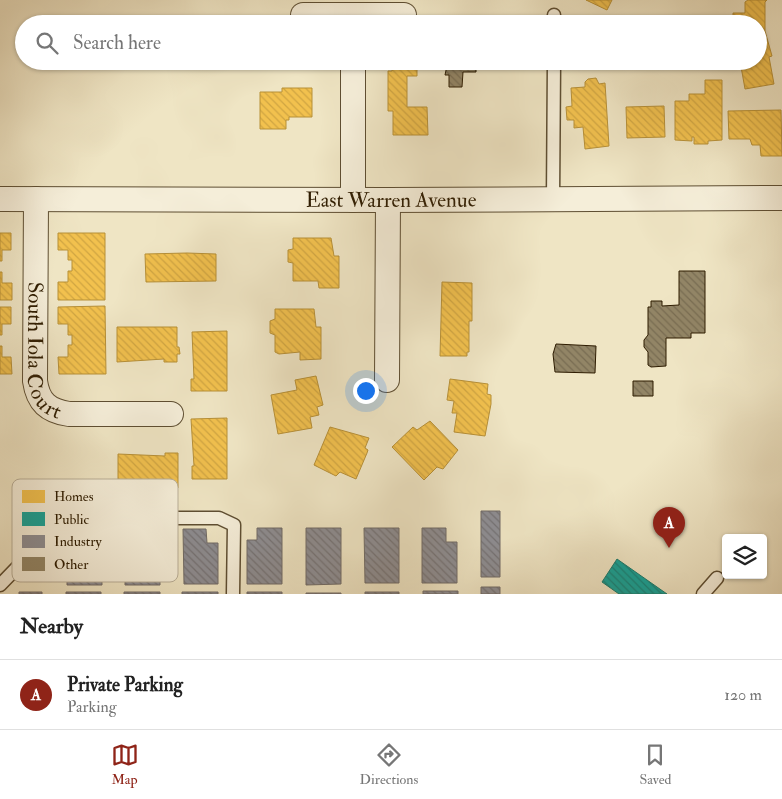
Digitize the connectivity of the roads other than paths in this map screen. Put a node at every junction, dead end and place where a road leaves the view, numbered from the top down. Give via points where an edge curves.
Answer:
1 (354, 70) edge
2 (554, 70) edge
3 (782, 198) edge
4 (0, 199) edge
5 (36, 199) junction
6 (553, 199) junction
7 (353, 200) junction
8 (388, 200) junction
9 (387, 380) dead end
10 (171, 414) dead end
11 (178, 518) edge
12 (12, 573) edge
13 (717, 578) dead end
14 (0, 586) edge
15 (233, 594) edge
16 (703, 594) edge

1 - 7 street
2 - 6 lane
3 - 6 street, East Warren Avenue
4 - 5 street, East Warren Avenue
5 - 7 street, East Warren Avenue
5 - 10 street, South Iola Court via 35,381 40,400 53,411 69,414
6 - 8 street, East Warren Avenue
7 - 8 street, East Warren Avenue
8 - 9 street
11 - 15 lane via 219,518 234,525
12 - 14 lane
13 - 16 lane

